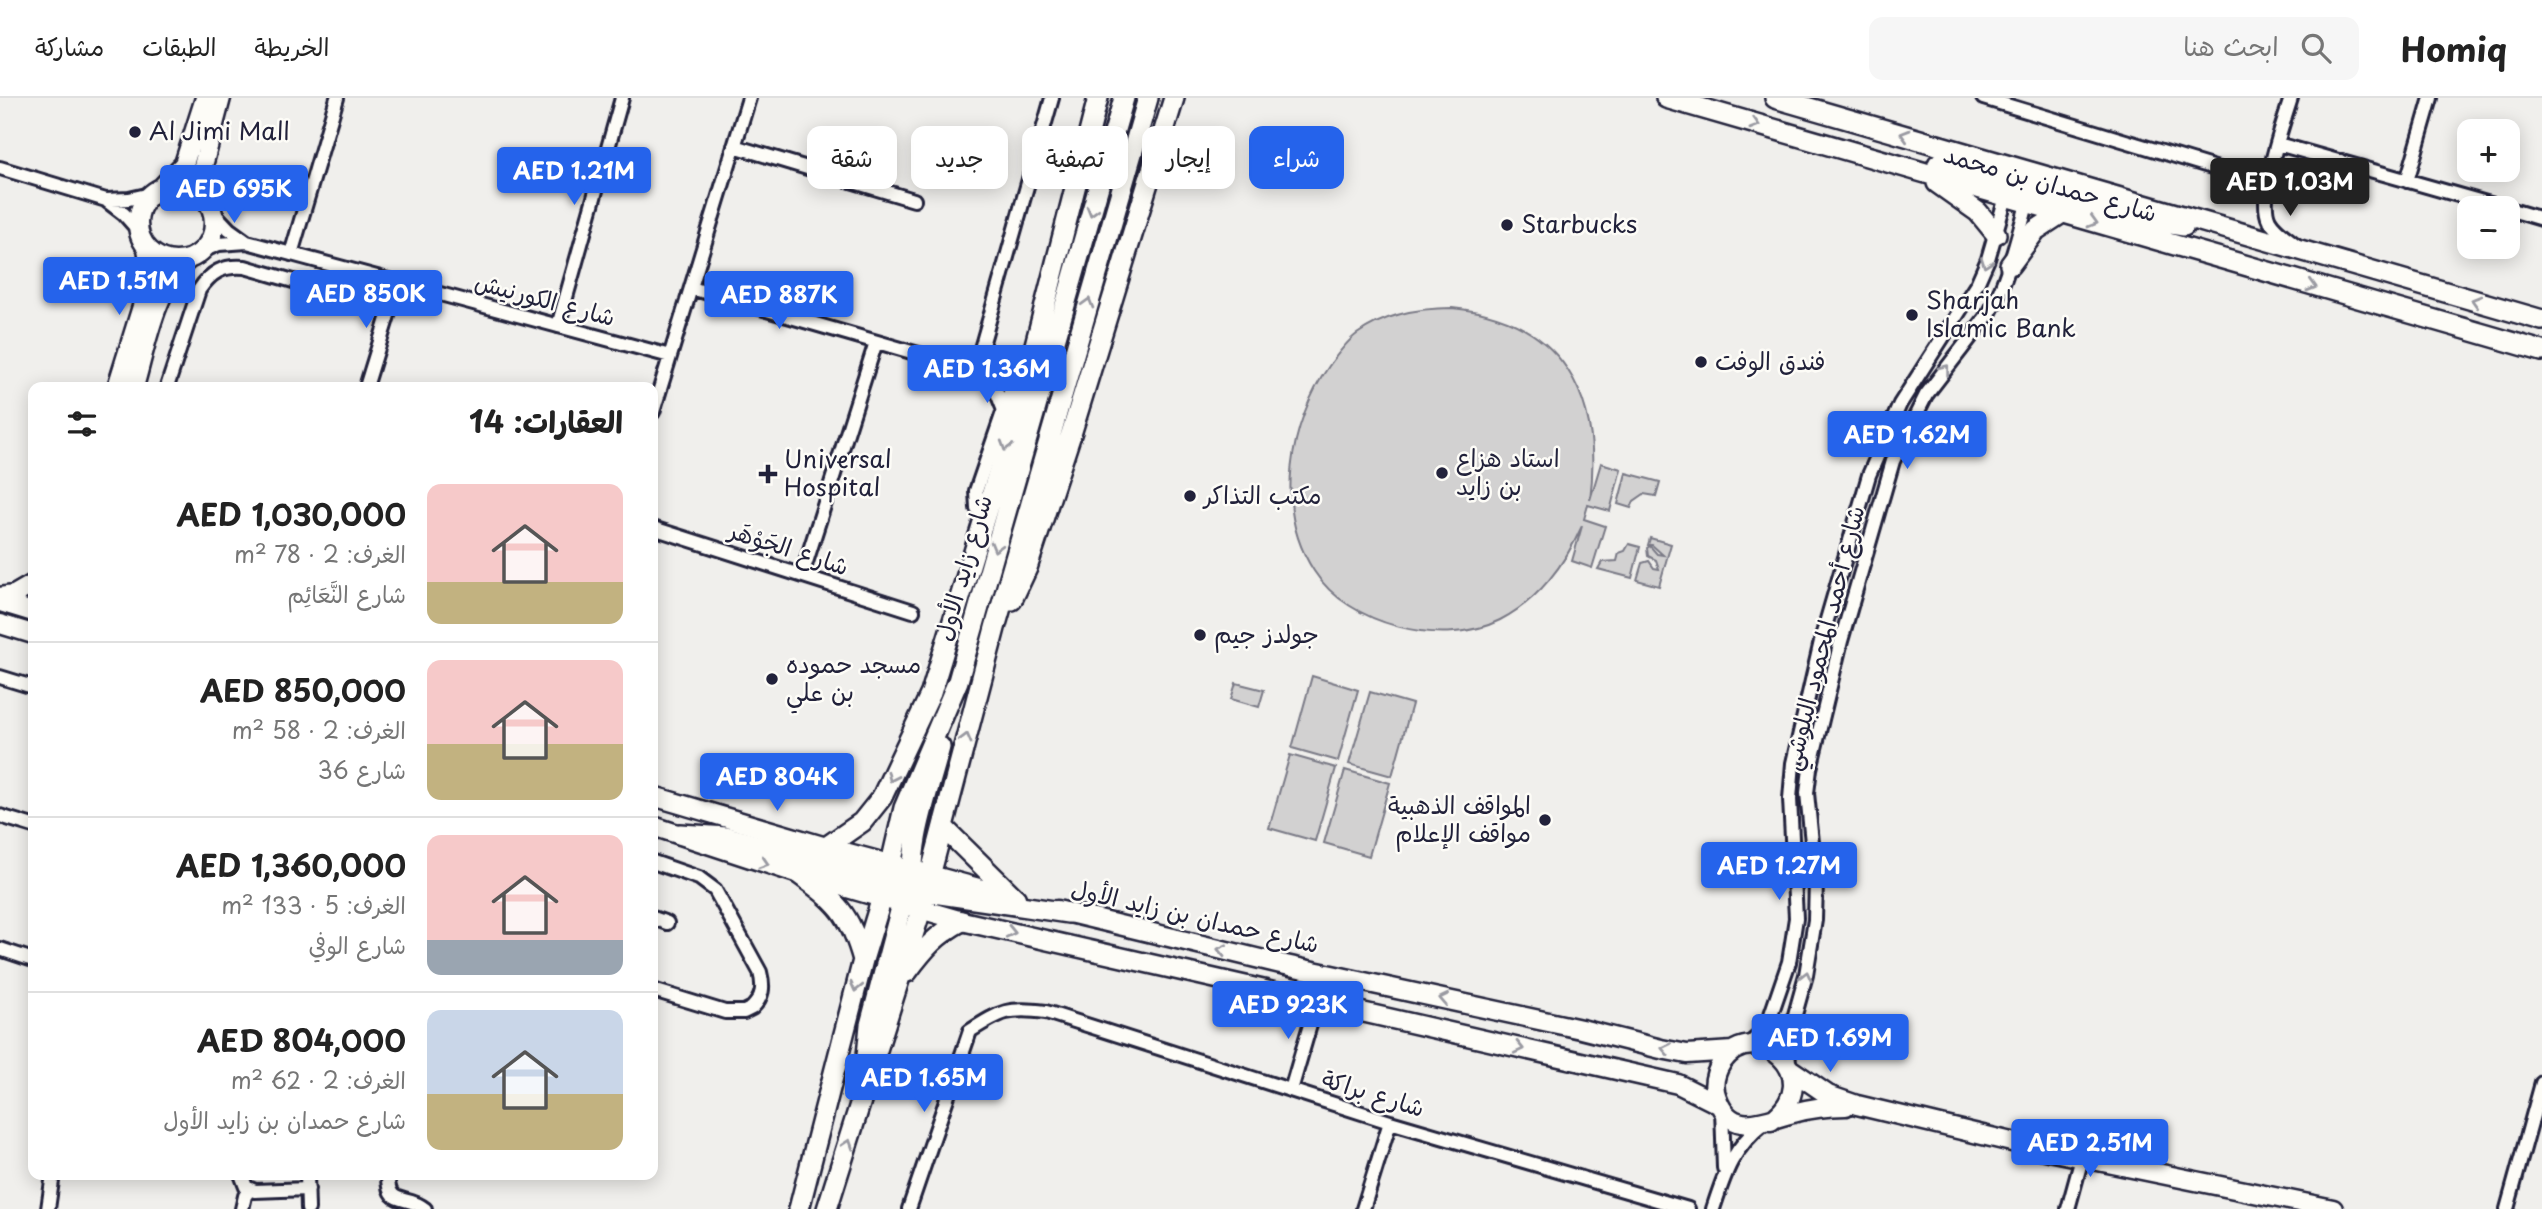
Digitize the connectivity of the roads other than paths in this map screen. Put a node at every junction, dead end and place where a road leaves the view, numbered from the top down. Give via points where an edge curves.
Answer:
1 (205, 98) edge
2 (221, 98) edge
3 (337, 98) edge
4 (622, 98) edge
5 (749, 98) edge
6 (1052, 98) edge
7 (1098, 98) edge
8 (1124, 98) edge
9 (1148, 98) edge
10 (1174, 98) edge
11 (1666, 98) edge
12 (1983, 98) edge
13 (2291, 98) edge
14 (2431, 98) edge
15 (1782, 99) edge
16 (2278, 144) junction
17 (734, 146) junction
18 (1843, 150) junction
19 (0, 168) edge
20 (1922, 173) junction
21 (2407, 181) junction
22 (2010, 182) junction
23 (2268, 184) junction
24 (2032, 188) junction
25 (155, 191) junction
26 (2460, 196) edge
27 (106, 200) junction
28 (914, 200) dead end
29 (211, 207) junction
30 (2062, 213) junction
31 (2520, 213) edge
32 (2542, 219) edge
33 (139, 231) junction
34 (1996, 234) junction
35 (247, 242) junction
36 (147, 248) junction
37 (2306, 252) junction
38 (291, 254) junction
39 (196, 255) junction
40 (2010, 265) junction
41 (398, 283) junction
42 (691, 288) junction
43 (1050, 288) junction
44 (390, 309) junction
45 (2542, 320) edge
46 (558, 326) junction
47 (876, 342) junction
48 (2542, 351) edge
49 (670, 356) junction
50 (1020, 361) junction
51 (979, 371) junction
52 (119, 382) edge
53 (136, 382) edge
54 (169, 382) edge
55 (368, 382) edge
56 (658, 396) edge
57 (1003, 408) junction
58 (984, 519) junction
59 (658, 530) edge
60 (802, 575) junction
61 (28, 587) edge
62 (0, 600) edge
63 (28, 610) edge
64 (913, 611) dead end
65 (0, 624) edge
66 (995, 628) junction
67 (28, 632) edge
68 (0, 677) edge
69 (958, 681) junction
70 (28, 685) edge
71 (931, 693) junction
72 (658, 797) edge
73 (904, 808) junction
74 (0, 816) edge
75 (28, 824) edge
76 (658, 827) edge
77 (943, 827) junction
78 (680, 834) junction
79 (826, 847) junction
80 (658, 866) edge
81 (799, 874) junction
82 (906, 886) junction
83 (1015, 898) junction
84 (1068, 913) junction
85 (658, 920) edge
86 (962, 921) junction
87 (667, 923) dead end
88 (0, 949) edge
89 (28, 958) edge
90 (863, 960) junction
91 (899, 985) junction
92 (658, 991) edge
93 (1317, 1001) junction
94 (1740, 1049) junction
95 (1789, 1067) junction
96 (2542, 1083) edge
97 (866, 1087) junction
98 (1291, 1090) junction
99 (1857, 1105) junction
100 (1721, 1107) junction
101 (1390, 1122) junction
102 (1768, 1122) junction
103 (2082, 1157) junction
104 (1724, 1175) junction
105 (52, 1180) edge
106 (242, 1180) edge
107 (307, 1180) edge
108 (388, 1180) edge
109 (250, 1189) junction
110 (307, 1189) junction
111 (48, 1209) edge
112 (243, 1209) edge
113 (308, 1209) edge
114 (425, 1209) edge
115 (799, 1209) edge
116 (827, 1209) edge
117 (909, 1209) edge
118 (1363, 1209) edge
119 (1688, 1209) edge
120 (1713, 1209) edge
121 (2068, 1209) edge
122 (2333, 1209) edge
123 (2507, 1209) edge

1 - 25 main road via 184,164
2 - 29 main road via 203,166
3 - 38 street
4 - 46 street
5 - 17 street
6 - 51 street
7 - 43 main road
8 -> 69 main road, شارع زايد الأول
66 -> 9 main road, شارع زايد الأول
10 - 66 main road via 1027,568
11 -> 18 main road, شارع حمدان بن محمد
12 - 23 street
13 - 16 street
14 - 21 street
22 -> 15 main road, شارع حمدان بن محمد
16 - 21 street
16 - 23 street
17 - 28 street
17 - 42 street
18 - 20 main road, شارع حمدان بن محمد
18 - 22 main road via 1857,145 1872,147
19 - 27 street
20 - 22 main road, شارع حمدان بن محمد
20 - 34 main road via 1969,204
21 - 26 street
22 - 24 main road, شارع حمدان بن محمد
22 - 24 main road, شارع حمدان بن محمد
22 - 34 street, شارع أحمد المحمود البلوشي
23 - 37 street via 2268,218
24 - 30 main road, شارع حمدان بن محمد
24 - 37 main road, شارع حمدان بن محمد via 2210,224
24 - 40 street, شارع أحمد المحمود البلوشي
25 - 27 street via 129,200
25 - 29 main road via 170,185 191,187
25 - 33 main road via 139,211
27 - 33 street
29 - 35 street, شارع الكورنيش
29 - 39 main road via 214,230 208,245
30 - 40 main road via 2036,230
30 -> 48 main road, شارع حمدان بن محمد
31 - 32 street
33 - 36 main road
34 -> 94 street, شارع أحمد المحمود البلوشي via 1978,284 1893,416 1869,475 1822,638 1793,763 1790,799 1796,918 1789,962 1766,1029
35 - 38 street, شارع الكورنيش
35 - 39 street, شارع الكورنيش via 219,244
36 - 39 main road via 171,261
36 - 52 main road via 149,284
45 -> 37 main road, شارع حمدان بن محمد
38 - 41 street, شارع الكورنيش
39 - 53 main road via 173,274 165,288
95 -> 40 street, شارع أحمد المحمود البلوشي via 1788,1040 1815,919 1808,785 1841,641 1893,461 1926,395 1990,312
41 - 44 street
41 - 46 street, شارع الكورنيش
42 - 47 street
42 - 49 street
43 - 50 street
43 -> 58 main road
44 - 54 street via 245,267 219,269 198,290
44 - 55 street
46 - 49 street, شارع الكورنيش
47 - 51 street
47 - 60 street
49 - 56 street
50 - 51 street via 1001,372
50 - 57 street
51 - 57 street
57 - 58 street via 976,491 977,508
58 - 71 main road
59 - 60 street, شارع الجَوْهَر
60 - 64 street, شارع الجَوْهَر
61 - 62 main road
62 - 63 main road
65 - 67 main road
77 -> 66 main road, شارع زايد الأول
68 - 70 street
69 - 73 main road, شارع زايد الأول
69 - 82 main road
71 - 73 main road
71 -> 79 main road via 882,797 862,822
72 - 79 main road, شارع حمدان بن زايد الأول
73 - 82 main road, شارع زايد الأول
74 - 75 street
76 - 78 main road, شارع حمدان بن زايد الأول
77 - 82 main road, شارع زايد الأول
77 - 83 main road
78 -> 81 main road, شارع حمدان بن زايد الأول
78 - 82 main road via 727,837
79 - 82 main road, شارع حمدان بن زايد الأول
80 - 92 street via 699,878 715,890 763,982 752,1008 734,1014
81 - 82 main road, شارع حمدان بن زايد الأول
81 - 90 main road via 850,920
82 - 83 main road, شارع حمدان بن زايد الأول
82 - 84 main road
82 - 86 main road, شارع حمدان بن زايد الأول
82 - 90 main road, شارع زايد الأول
82 - 91 main road, شارع زايد الأول
82 - 97 main road via 870,1026
83 - 84 main road, شارع حمدان بن زايد الأول
94 -> 84 main road, شارع حمدان بن زايد الأول via 1687,1054 1661,1049
85 - 87 street
86 - 91 main road via 927,945
86 -> 93 main road, شارع حمدان بن زايد الأول
88 - 89 street
90 -> 115 main road, شارع زايد الأول
91 - 97 main road, شارع زايد الأول
93 - 98 street
93 -> 100 main road, شارع حمدان بن زايد الأول via 1678,1084
94 - 95 main road via 1767,1048
94 - 100 main road via 1717,1069 1715,1094
95 - 99 main road via 1828,1095
95 - 102 main road via 1794,1084 1791,1099 1783,1112
96 - 123 street
116 -> 97 main road, شارع زايد الأول
98 - 101 street, شارع براكة
98 - 117 street, شارع براكة via 1046,1012 1018,1008 996,1014 970,1031
99 - 102 main road via 1813,1108
99 - 103 main road
100 - 102 main road via 1741,1122
100 - 104 street
101 - 118 street
101 - 119 street, شارع براكة
102 - 104 street via 1735,1151
103 - 121 street
103 - 122 main road
104 - 120 street
105 - 111 street
106 - 109 street
107 - 110 street
108 - 114 street via 391,1196
109 - 110 street
109 - 112 street
110 - 113 street

